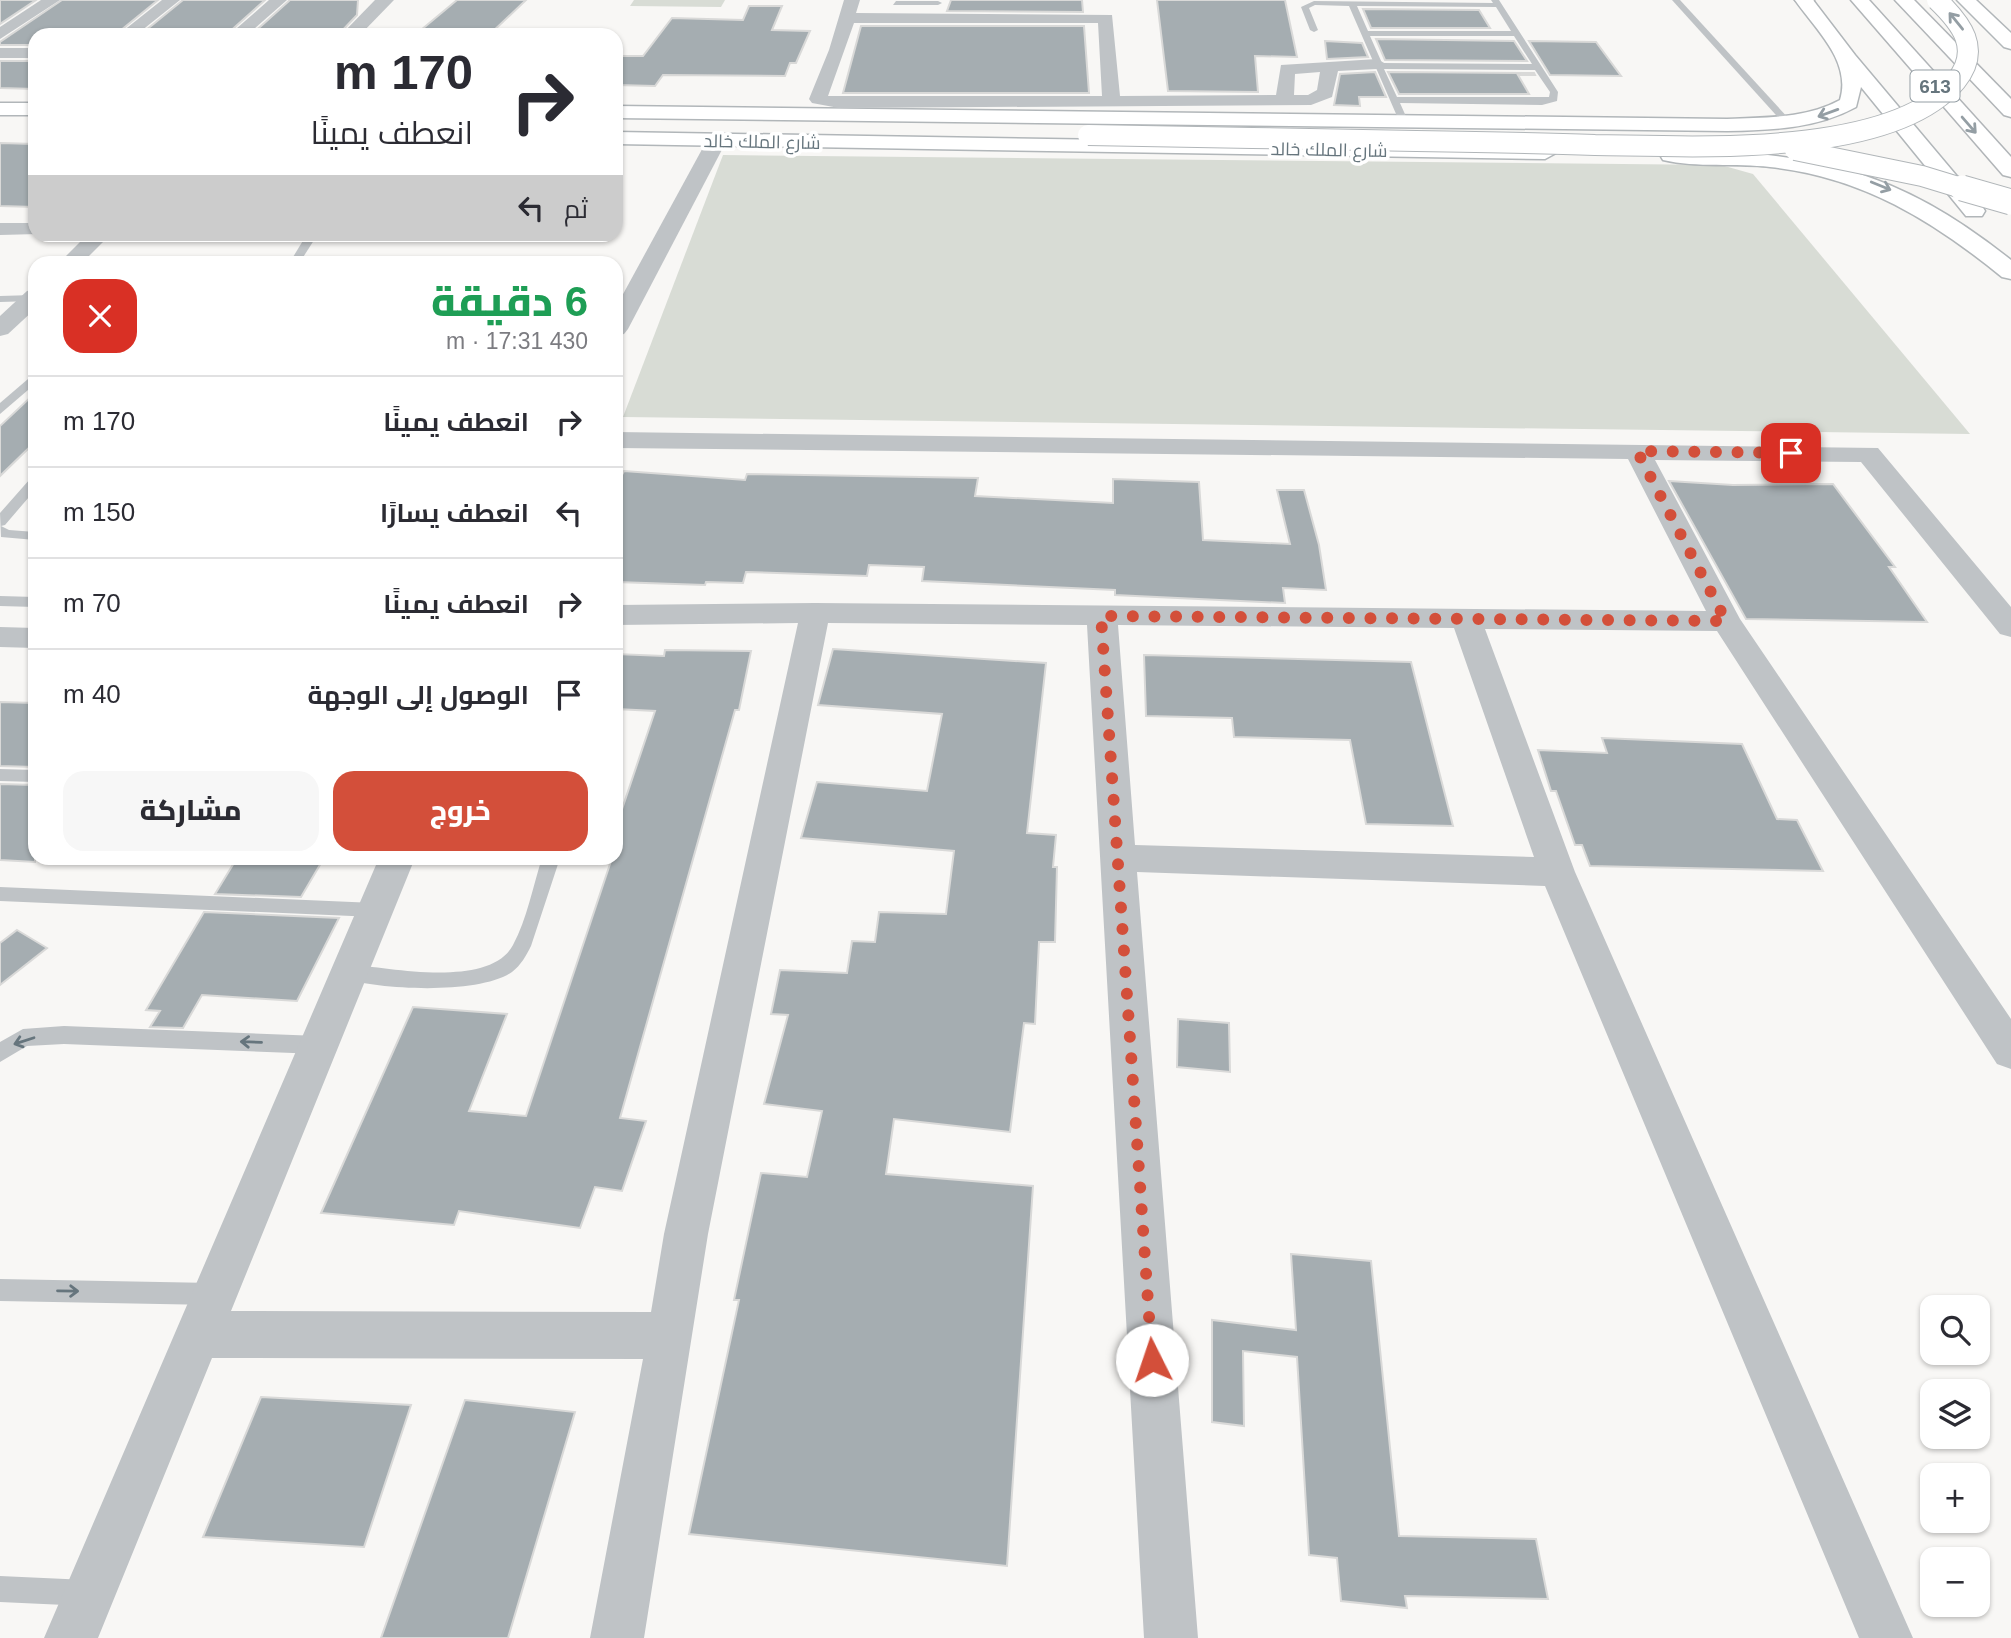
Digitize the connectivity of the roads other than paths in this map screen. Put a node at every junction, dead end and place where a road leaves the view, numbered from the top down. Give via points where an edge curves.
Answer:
1 (52, 0) edge
2 (172, 0) edge
3 (279, 0) edge
4 (385, 0) edge
5 (1676, 0) edge
6 (1804, 0) edge
7 (1860, 0) edge
8 (1904, 0) edge
9 (1937, 0) edge
10 (1966, 0) edge
11 (1351, 2) edge
12 (1497, 2) edge
13 (895, 7) edge
14 (937, 7) edge
15 (850, 9) edge
16 (135, 28) edge
17 (245, 28) edge
18 (357, 28) edge
19 (1314, 30) dead end
20 (1364, 33) junction
21 (0, 34) edge
22 (1517, 34) junction
23 (2011, 43) edge
24 (0, 53) edge
25 (28, 53) edge
26 (1848, 59) junction
27 (1378, 65) junction
28 (1330, 66) junction
29 (1538, 67) junction
30 (1393, 100) junction
31 (1285, 102) junction
32 (1111, 103) junction
33 (0, 109) edge
34 (28, 109) edge
35 (2011, 111) edge
36 (623, 112) edge
37 (623, 121) edge
38 (1403, 121) junction
39 (1787, 122) junction
40 (1592, 123) junction
41 (0, 124) edge
42 (28, 124) edge
43 (623, 131) edge
44 (1088, 131) junction
45 (623, 138) edge
46 (716, 142) junction
47 (1718, 156) junction
48 (2011, 170) edge
49 (2011, 202) edge
50 (0, 229) edge
51 (28, 229) edge
52 (92, 242) edge
53 (2011, 252) edge
54 (77, 256) edge
55 (2011, 271) edge
56 (24, 304) edge
57 (623, 310) edge
58 (0, 329) edge
59 (28, 384) edge
60 (0, 410) edge
61 (623, 440) edge
62 (1637, 451) junction
63 (28, 490) edge
64 (0, 522) edge
65 (0, 530) edge
66 (28, 536) edge
67 (0, 601) edge
68 (28, 602) edge
69 (814, 613) junction
70 (623, 615) edge
71 (1101, 616) junction
72 (1466, 619) junction
73 (1726, 621) junction
74 (2011, 627) edge
75 (0, 637) edge
76 (28, 638) edge
77 (0, 775) edge
78 (28, 776) edge
79 (1118, 858) junction
80 (394, 865) edge
81 (549, 865) edge
82 (1557, 872) junction
83 (0, 894) edge
84 (375, 910) junction
85 (349, 972) junction
86 (319, 1045) junction
87 (2011, 1052) edge
88 (0, 1053) edge
89 (0, 1290) edge
90 (206, 1314) junction
91 (671, 1336) junction
92 (0, 1589) edge
93 (90, 1593) junction
94 (71, 1638) edge
95 (617, 1638) edge
96 (1171, 1638) edge
97 (1886, 1638) edge

1 - 21 street
2 - 16 street
3 - 17 street
4 - 18 street
5 - 39 lane
6 - 26 main road
7 -> 48 main road, 613
8 - 35 main road, 613
44 -> 9 main road, bridge via 1674,146 1825,137 1917,110 1955,83 1969,54 1967,36
10 - 23 main road
11 - 12 lane
11 - 19 lane via 1305,7
11 - 20 lane
12 - 22 lane
13 - 14 street
13 - 15 street
14 - 32 street via 1106,18
15 - 32 street via 818,99 839,103
20 - 22 lane
20 - 27 lane
22 - 29 lane
24 - 25 street
26 -> 39 main road, شارع الملك خالد via 1849,103 1825,115
26 - 53 main road
27 - 28 street
27 - 29 lane
27 - 30 lane
28 - 31 street via 1321,98
28 - 31 street via 1287,69
29 - 30 lane via 1554,99
30 - 38 lane
31 - 32 street
33 - 34 main road
36 - 38 main road, شارع الملك خالد
37 - 44 main road
38 - 40 main road, شارع الملك خالد
39 - 40 main road, شارع الملك خالد
40 - 47 main road via 1716,131 1741,142 1740,152
41 - 42 main road
43 - 44 main road
44 - 49 main road, bridge via 1553,131 1681,137 1856,161
45 - 46 main road, شارع الملك خالد
46 - 47 main road, شارع الملك خالد
46 - 57 street
47 -> 55 main road, شارع الملك خالد via 1818,166 1871,182 1955,225
50 - 51 street
52 - 54 street
56 - 58 street
59 - 60 lane
61 - 62 street
62 - 73 street
62 - 74 street via 1869,454
63 - 64 lane
65 - 66 lane
67 - 68 lane
69 - 70 street
69 - 71 street
69 - 91 street via 686,1234
71 - 72 street
71 - 79 street
72 - 73 street
72 - 82 street
73 - 87 street
75 - 76 street
77 - 78 lane
79 - 82 street
79 - 96 street
80 - 84 street
81 - 85 lane via 518,954 492,975 456,980
82 - 97 street
83 - 84 lane
84 - 85 street
85 - 86 street
86 -> 88 lane via 64,1034 23,1038
86 - 90 street
89 -> 90 lane
90 - 91 street
90 - 93 street
91 - 95 street
92 - 93 lane
93 - 94 street

